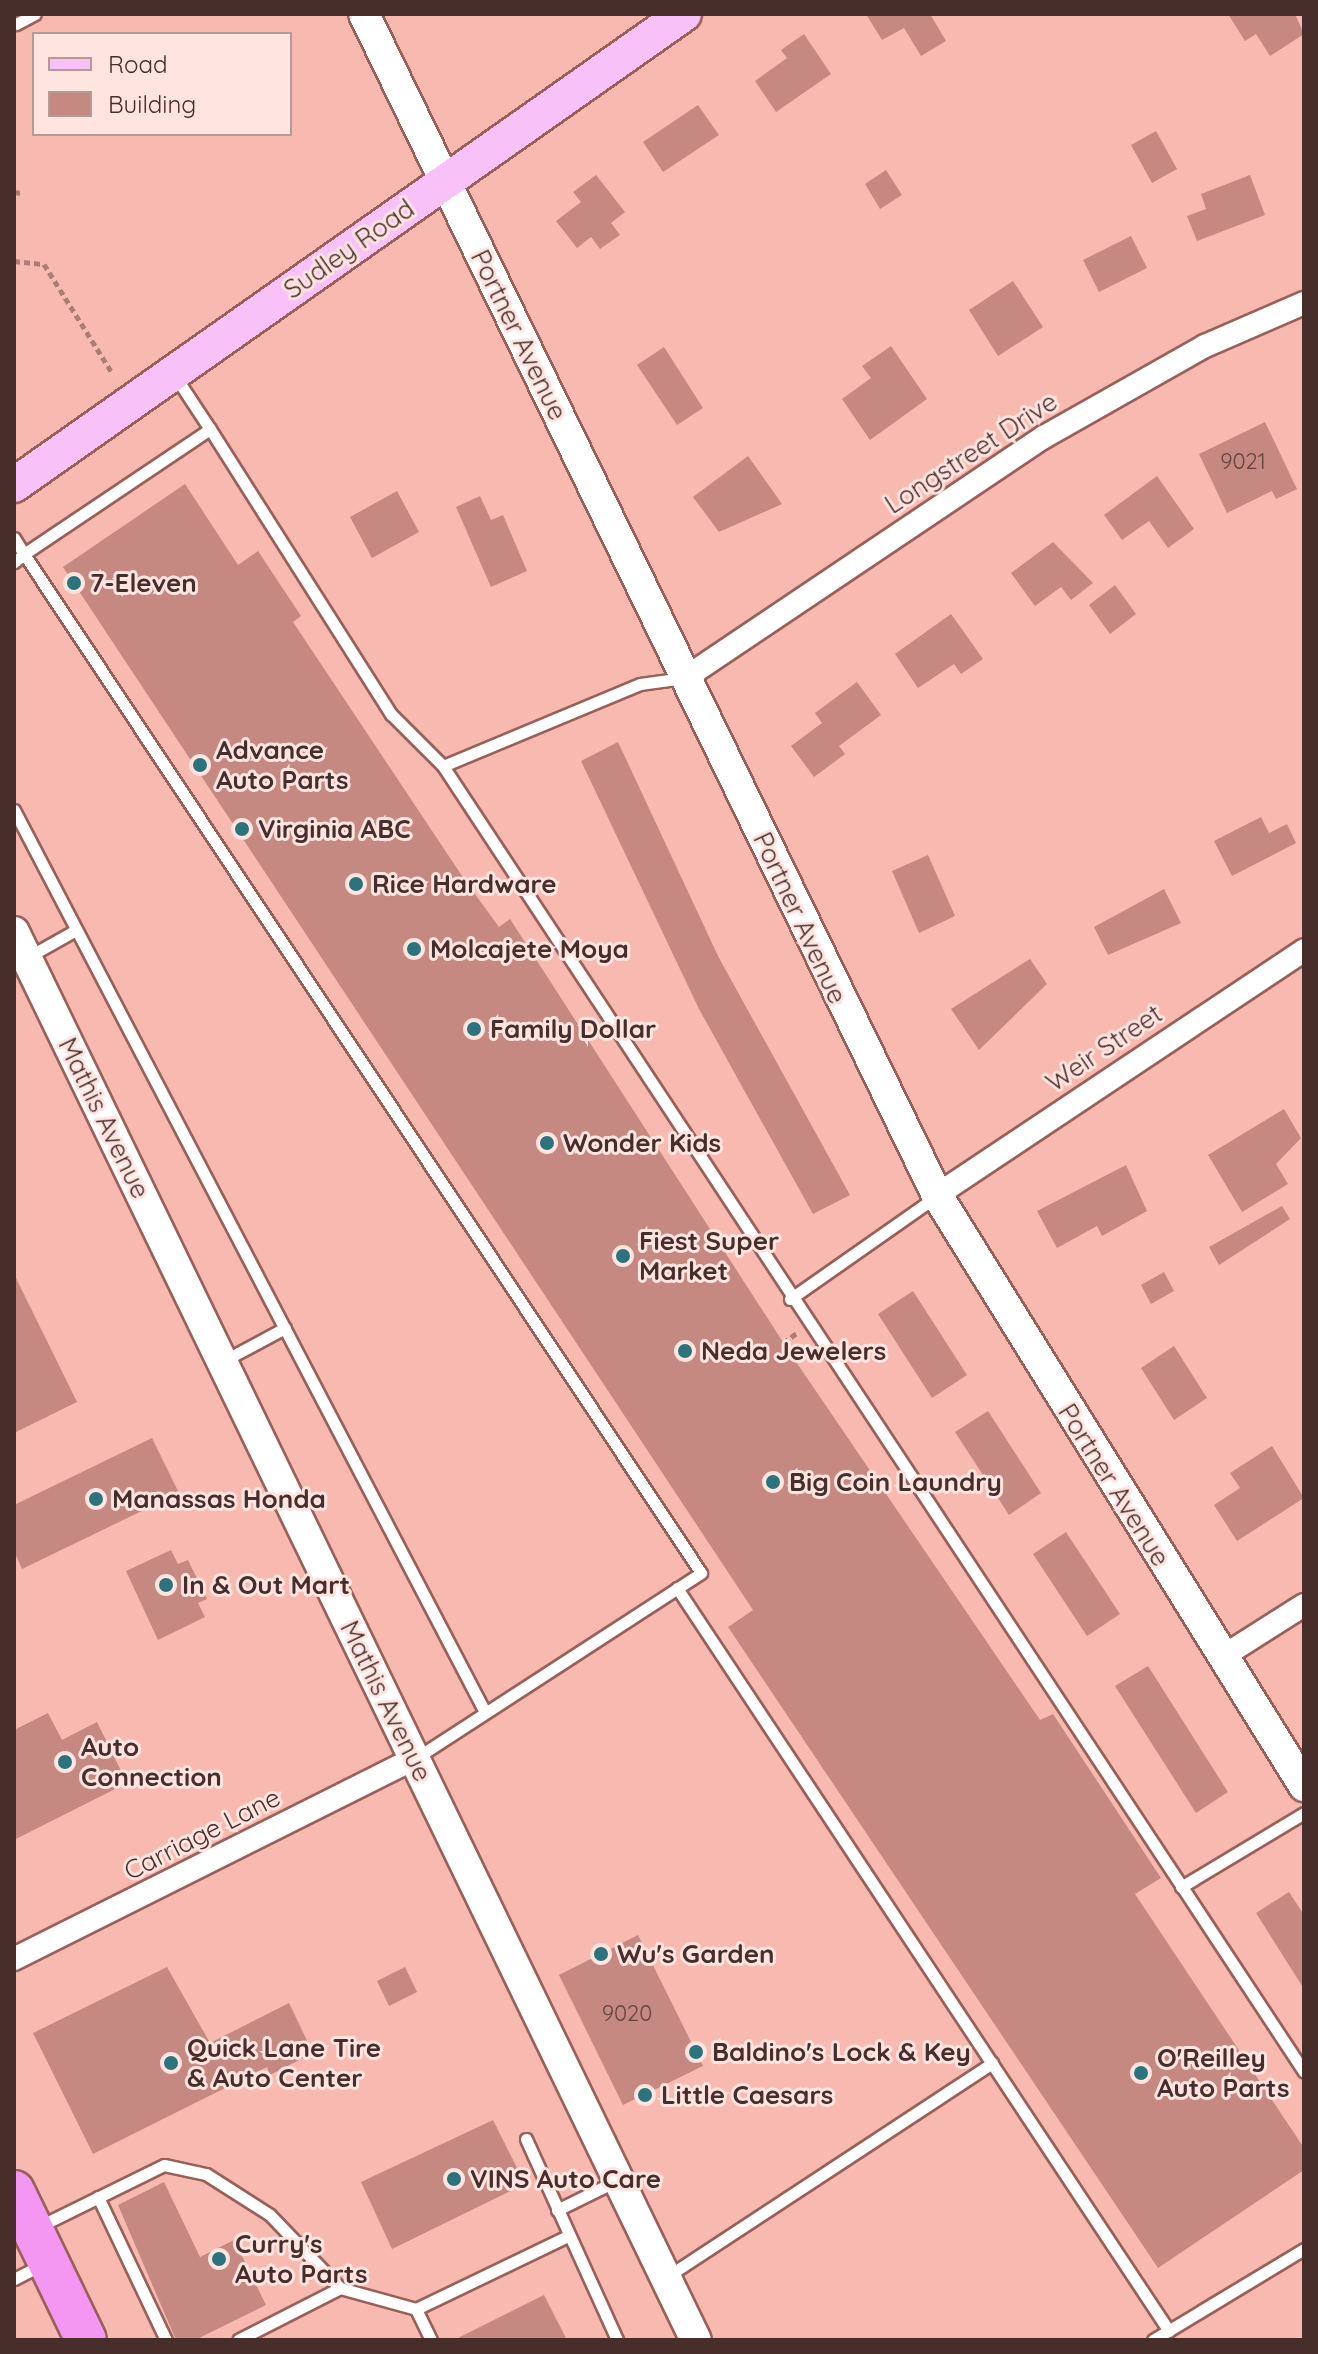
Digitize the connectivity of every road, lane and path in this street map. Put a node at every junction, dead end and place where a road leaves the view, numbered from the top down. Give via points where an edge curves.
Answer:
1 (35, 14) edge
2 (364, 14) edge
3 (684, 14) edge
4 (16, 24) edge
5 (445, 182) junction
6 (14, 261) edge
7 (1304, 303) edge
8 (112, 373) dead end
9 (173, 373) junction
10 (210, 429) junction
11 (14, 485) edge
12 (14, 538) edge
13 (19, 558) edge
14 (685, 678) junction
15 (443, 766) junction
16 (14, 810) edge
17 (76, 930) junction
18 (1304, 950) edge
19 (18, 952) edge
20 (937, 1195) junction
21 (790, 1299) junction
22 (285, 1328) junction
23 (222, 1362) junction
24 (677, 1588) junction
25 (1304, 1605) edge
26 (1222, 1657) junction
27 (485, 1712) junction
28 (414, 1759) junction
29 (1304, 1786) edge
30 (1304, 1813) edge
31 (1181, 1887) junction
32 (14, 1959) edge
33 (992, 2063) junction
34 (1304, 2072) edge
35 (526, 2139) dead end
36 (618, 2179) junction
37 (14, 2191) edge
38 (98, 2197) junction
39 (557, 2210) junction
40 (568, 2236) junction
41 (1304, 2249) edge
42 (32, 2257) edge
43 (666, 2277) junction
44 (340, 2288) junction
45 (416, 2309) junction
46 (1169, 2331) junction
47 (86, 2340) edge
48 (166, 2340) edge
49 (238, 2340) edge
50 (431, 2340) edge
51 (617, 2340) edge
52 (696, 2340) edge
53 (1153, 2340) edge

1 - 4 lane
2 - 5 street, Portner Avenue
3 - 5 main road, Sudley Road
5 - 9 main road, Sudley Road
5 - 14 street, Portner Avenue
6 - 8 path via 44,264
7 - 14 street, Longstreet Drive via 1205,346 1044,437
9 - 10 lane
9 - 11 main road, Sudley Road
10 - 13 lane
10 - 15 lane via 391,714
12 - 13 lane
13 - 24 lane via 701,1573
14 - 15 lane via 640,684
14 - 20 street, Portner Avenue
15 - 21 lane
16 - 17 lane
17 - 19 lane
17 - 22 lane
18 - 20 street, Weir Street
19 - 23 street, Mathis Avenue
20 - 21 lane
20 - 26 street, Portner Avenue
21 - 31 lane
22 - 23 lane
22 - 27 lane
23 - 28 street, Mathis Avenue
24 - 27 lane
24 - 33 lane
25 - 26 street
26 - 29 street, Portner Avenue
27 - 28 lane
28 - 32 street, Carriage Lane
28 - 36 street, Mathis Avenue
30 - 31 lane
31 - 34 lane
33 - 43 lane
33 - 46 lane
35 - 39 lane
36 - 39 lane
36 - 43 street, Mathis Avenue
37 - 42 highway
38 - 42 lane
38 - 44 lane via 164,2165 206,2174 270,2215
38 - 48 lane
39 - 40 lane
40 - 45 lane
40 - 51 lane
41 - 46 lane
42 - 47 highway
43 - 52 street, Mathis Avenue
44 - 45 lane
44 - 49 lane
45 - 50 lane
46 - 53 lane

